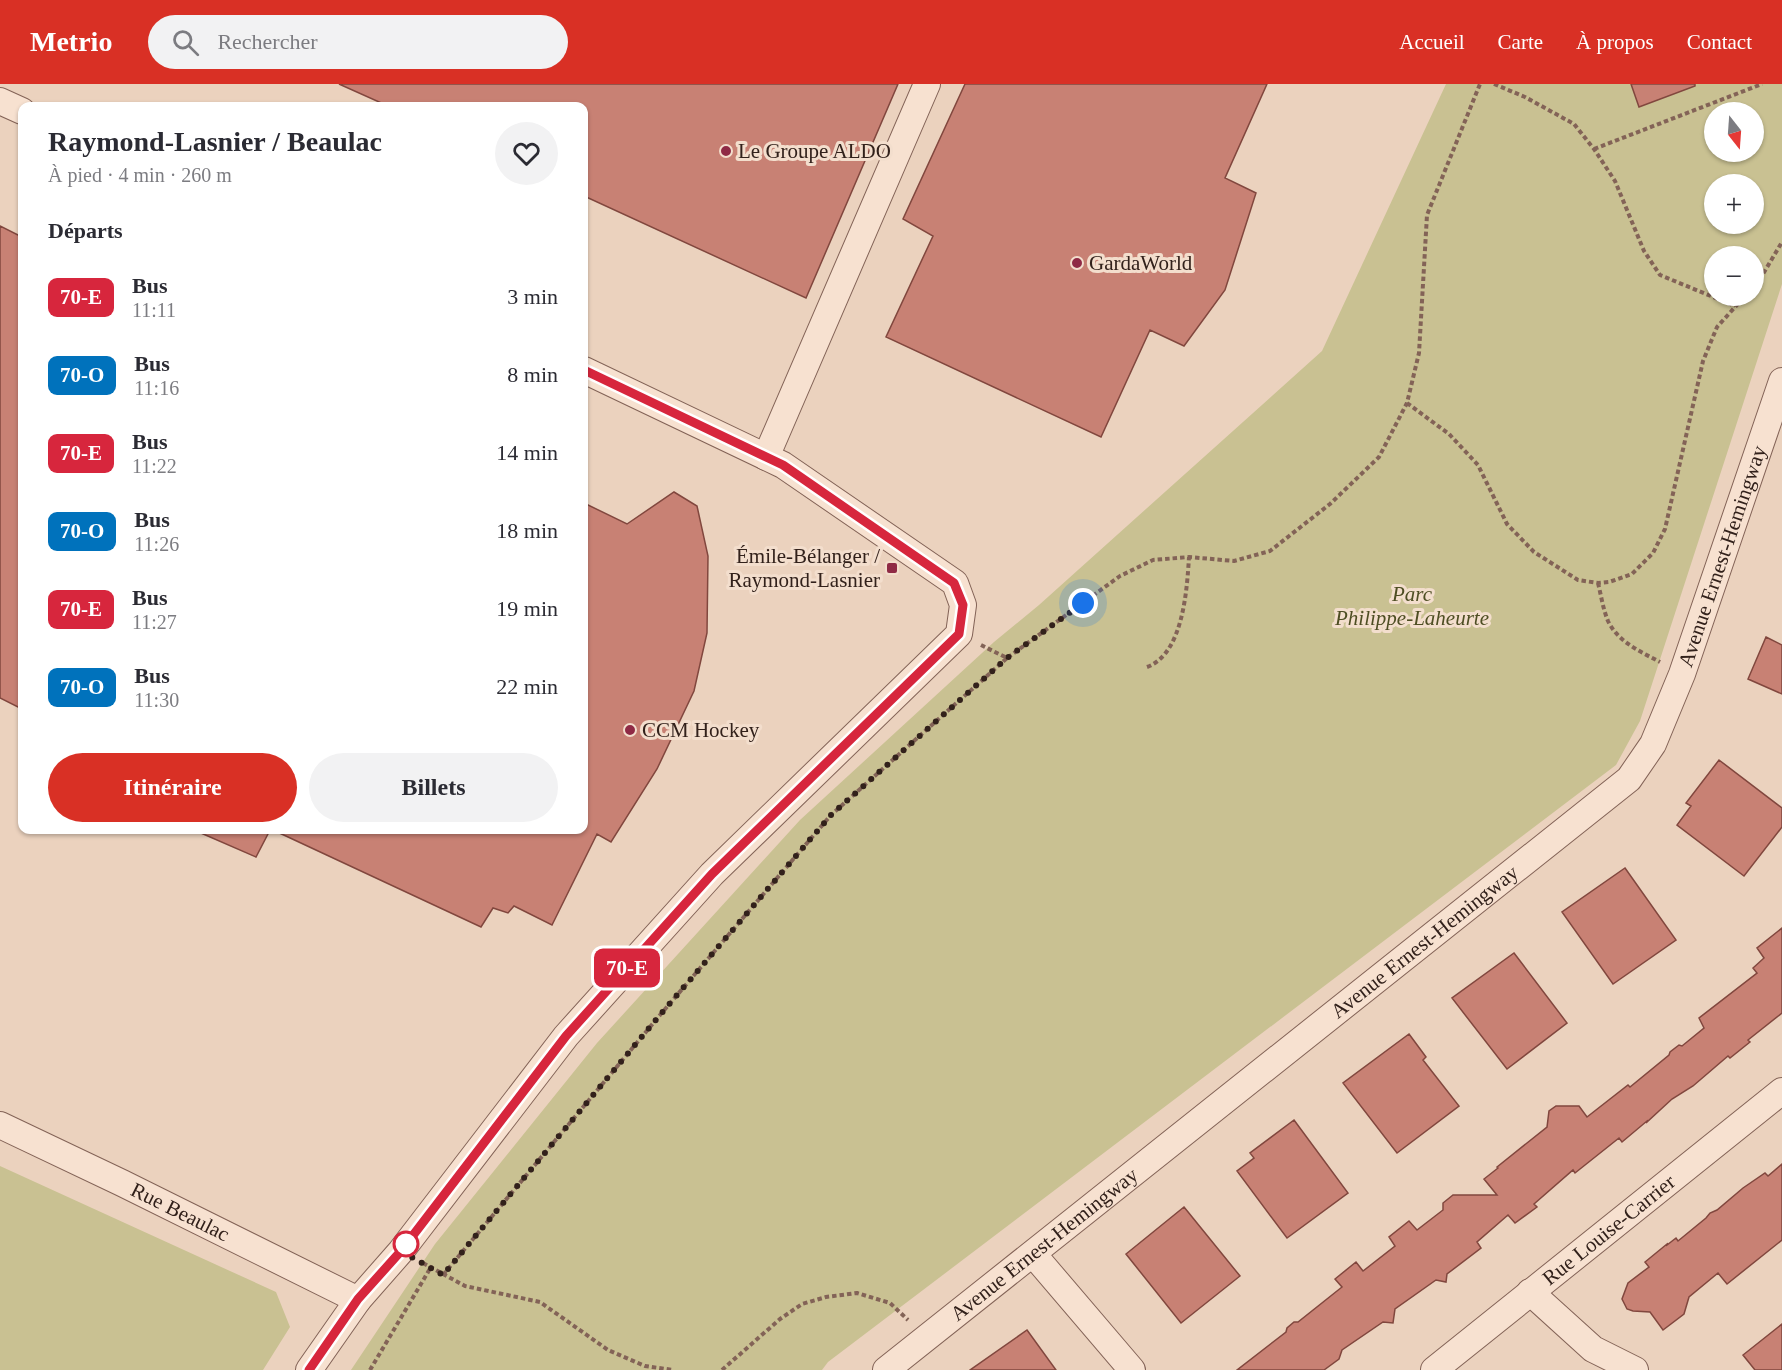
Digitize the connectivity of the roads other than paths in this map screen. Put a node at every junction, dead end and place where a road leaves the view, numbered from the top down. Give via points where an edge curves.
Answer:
1 (927, 84) edge
2 (0, 100) edge
3 (18, 109) edge
4 (588, 372) edge
5 (1782, 381) edge
6 (766, 457) junction
7 (1782, 1092) edge
8 (0, 1125) edge
9 (1033, 1254) junction
10 (1530, 1292) junction
11 (358, 1299) junction
12 (309, 1370) edge
13 (886, 1370) edge
14 (1132, 1370) edge
15 (1434, 1370) edge
16 (1635, 1370) edge

1 - 6 street
2 - 3 street
4 - 6 street
5 - 9 street, Avenue Ernest-Hemingway via 1682,674 1653,744 1629,779
6 - 11 street via 954,583 963,605 959,634 712,874 566,1036 401,1251
7 - 10 street, Rue Louise-Carrier
8 - 11 street, Rue Beaulac
9 - 13 street, Avenue Ernest-Hemingway
9 - 14 street
10 - 15 street, Rue Louise-Carrier
10 - 16 street via 1593,1349
11 - 12 street

